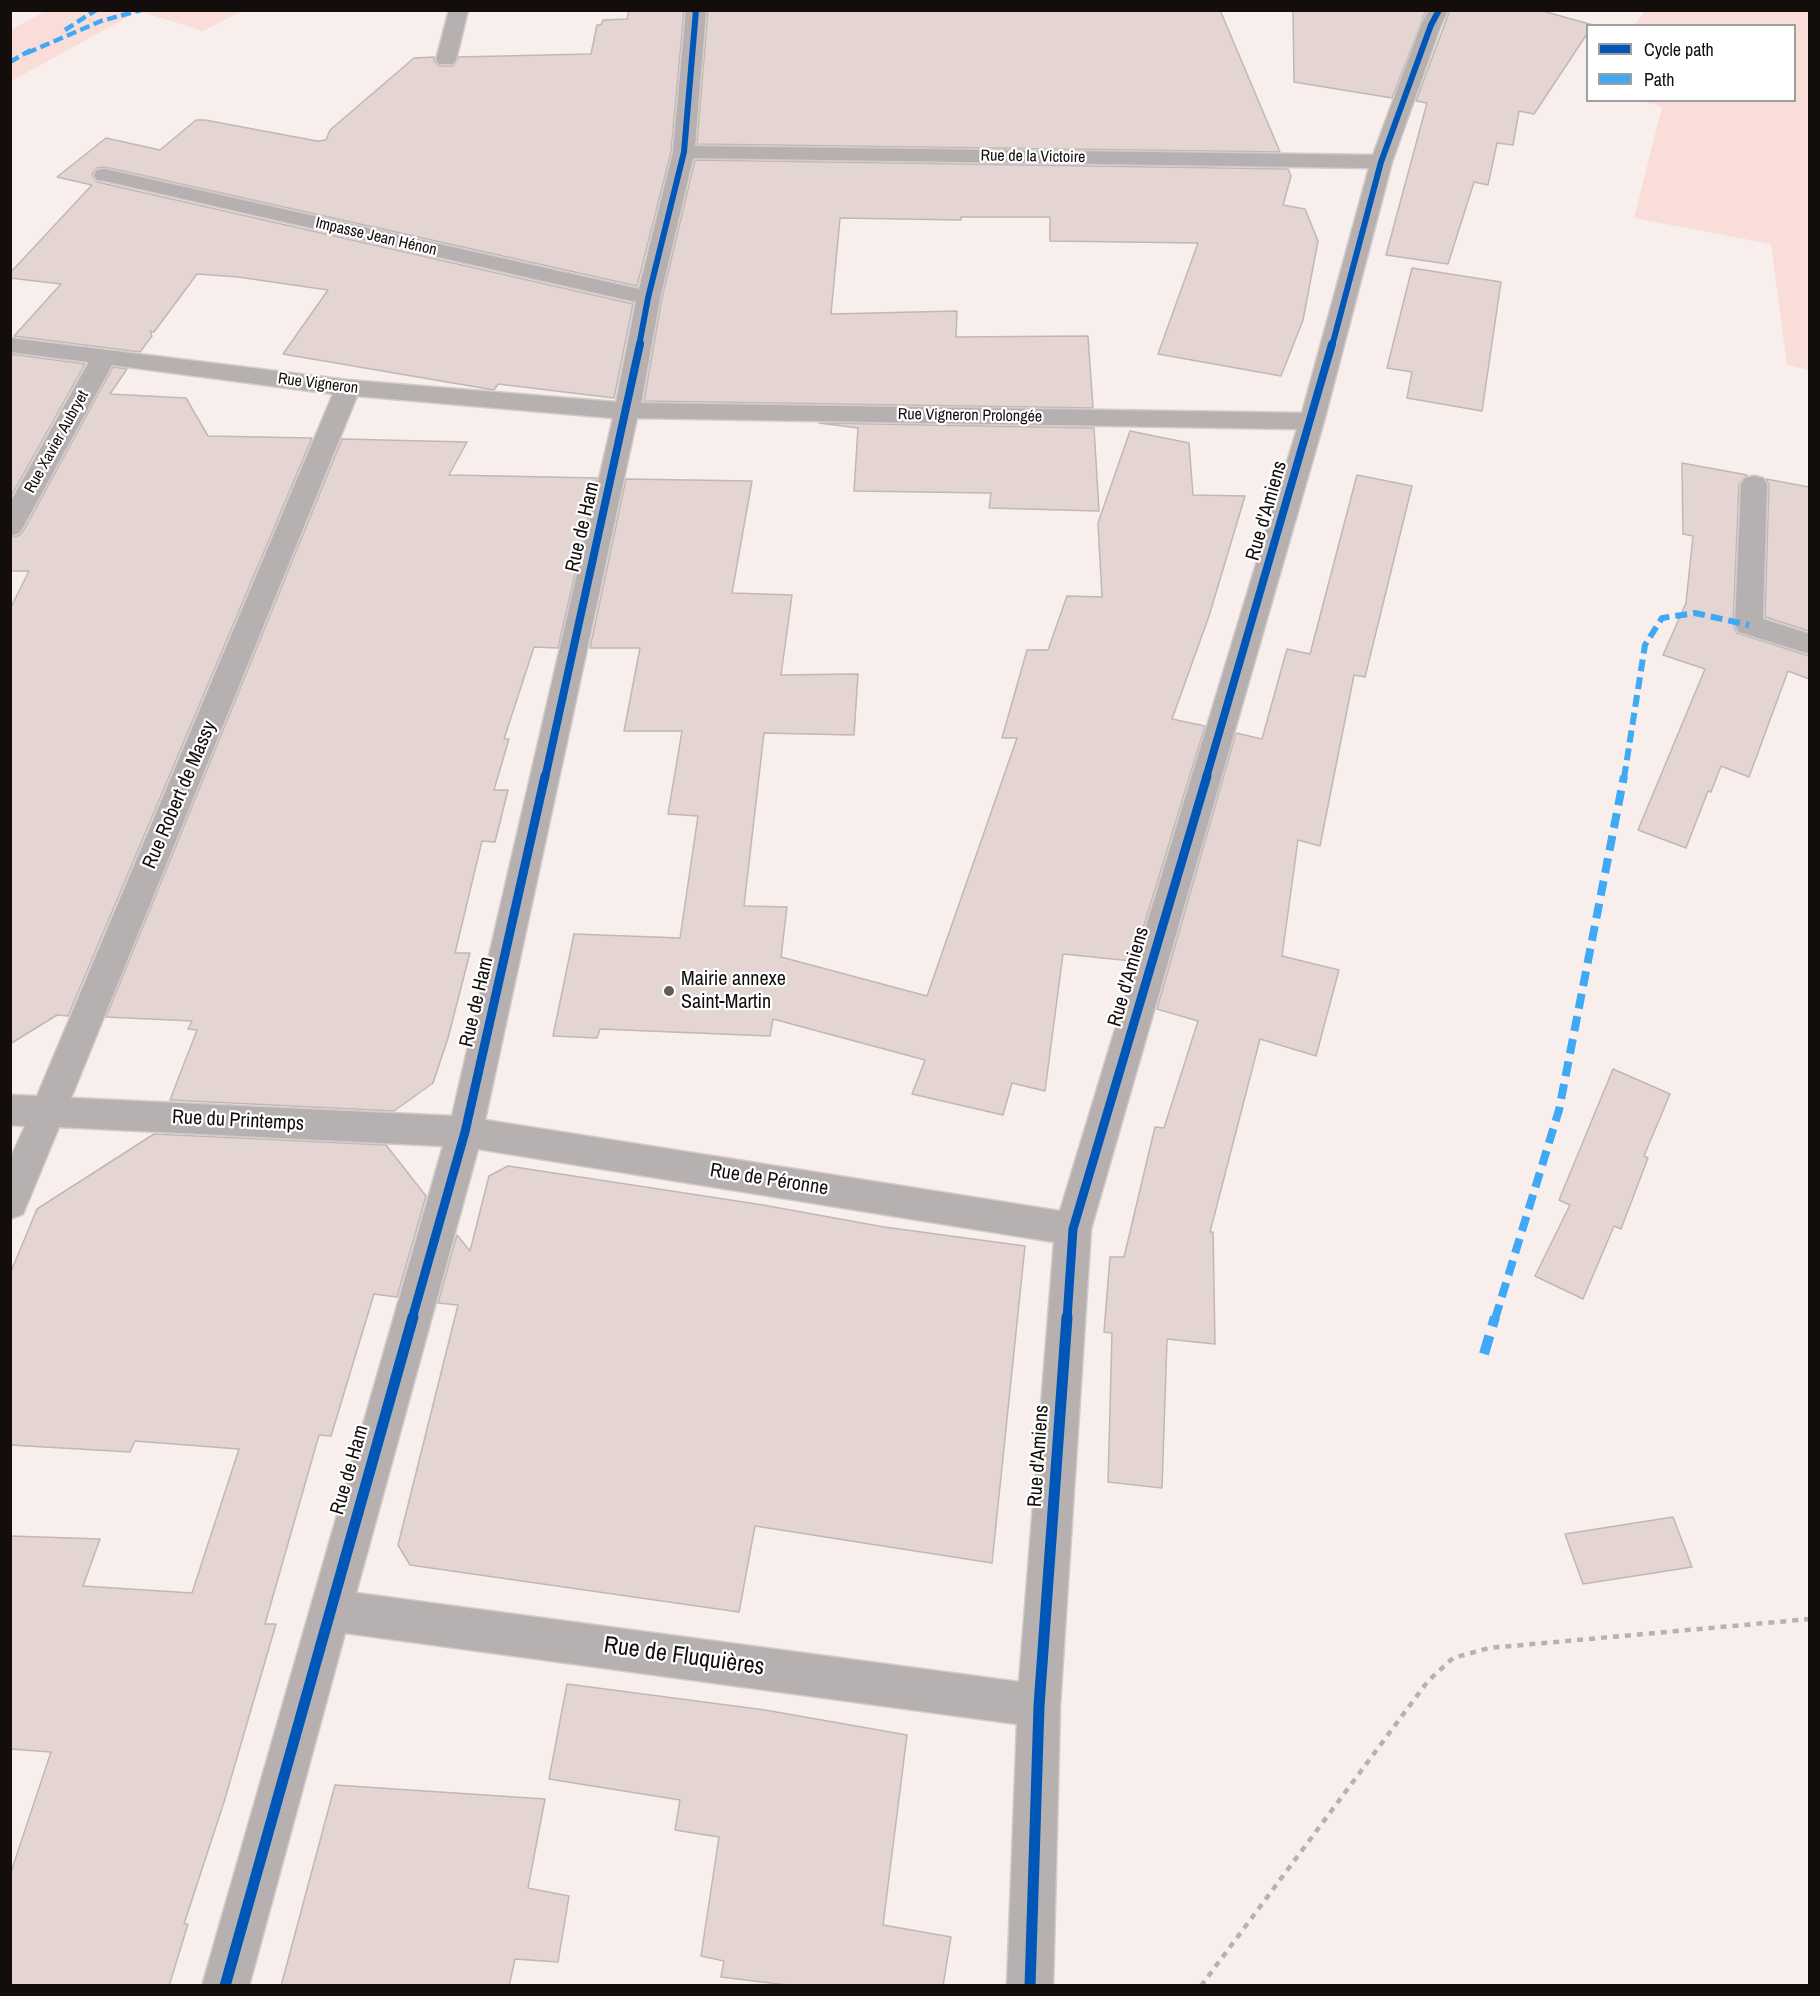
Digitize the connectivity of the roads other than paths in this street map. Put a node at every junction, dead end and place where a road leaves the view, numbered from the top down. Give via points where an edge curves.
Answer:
1 (459, 10) edge
2 (696, 10) edge
3 (1439, 10) edge
4 (446, 60) dead end
5 (684, 152) junction
6 (1381, 162) junction
7 (105, 175) dead end
8 (648, 298) junction
9 (10, 345) edge
10 (104, 357) junction
11 (348, 388) junction
12 (627, 410) junction
13 (1312, 421) junction
14 (1755, 484) dead end
15 (10, 527) edge
16 (1809, 644) edge
17 (10, 1110) edge
18 (48, 1112) junction
19 (465, 1132) junction
20 (10, 1203) edge
21 (1073, 1229) junction
22 (329, 1610) junction
23 (1039, 1706) junction
24 (225, 1986) edge
25 (1030, 1986) edge

1 - 4 street
2 - 5 street, Rue de Ham
3 - 6 street, Rue d'Amiens
5 - 6 street, Rue de la Victoire
5 - 8 street, Rue de Ham
6 - 13 street, Rue d'Amiens
7 - 8 street, Impasse Jean Hénon
8 - 12 street, Rue de Ham
9 - 10 street, Rue Vigneron
10 - 11 street, Rue Vigneron
10 - 15 street, Rue Xavier Aubryet
11 - 12 street, Rue Vigneron
11 - 18 street, Rue Robert de Massy
12 - 13 street, Rue Vigneron Prolongée
12 - 19 street, Rue de Ham
13 - 21 street, Rue d'Amiens
14 - 16 street via 1749,625
17 - 18 street, Rue du Printemps
18 - 19 street, Rue du Printemps
18 - 20 street, Rue Robert de Massy
19 - 21 street, Rue de Péronne
19 - 22 street, Rue de Ham
21 - 23 street, Rue d'Amiens
22 - 23 street, Rue de Fluquières
22 - 24 street, Rue de Ham
23 - 25 street, Rue d'Amiens

